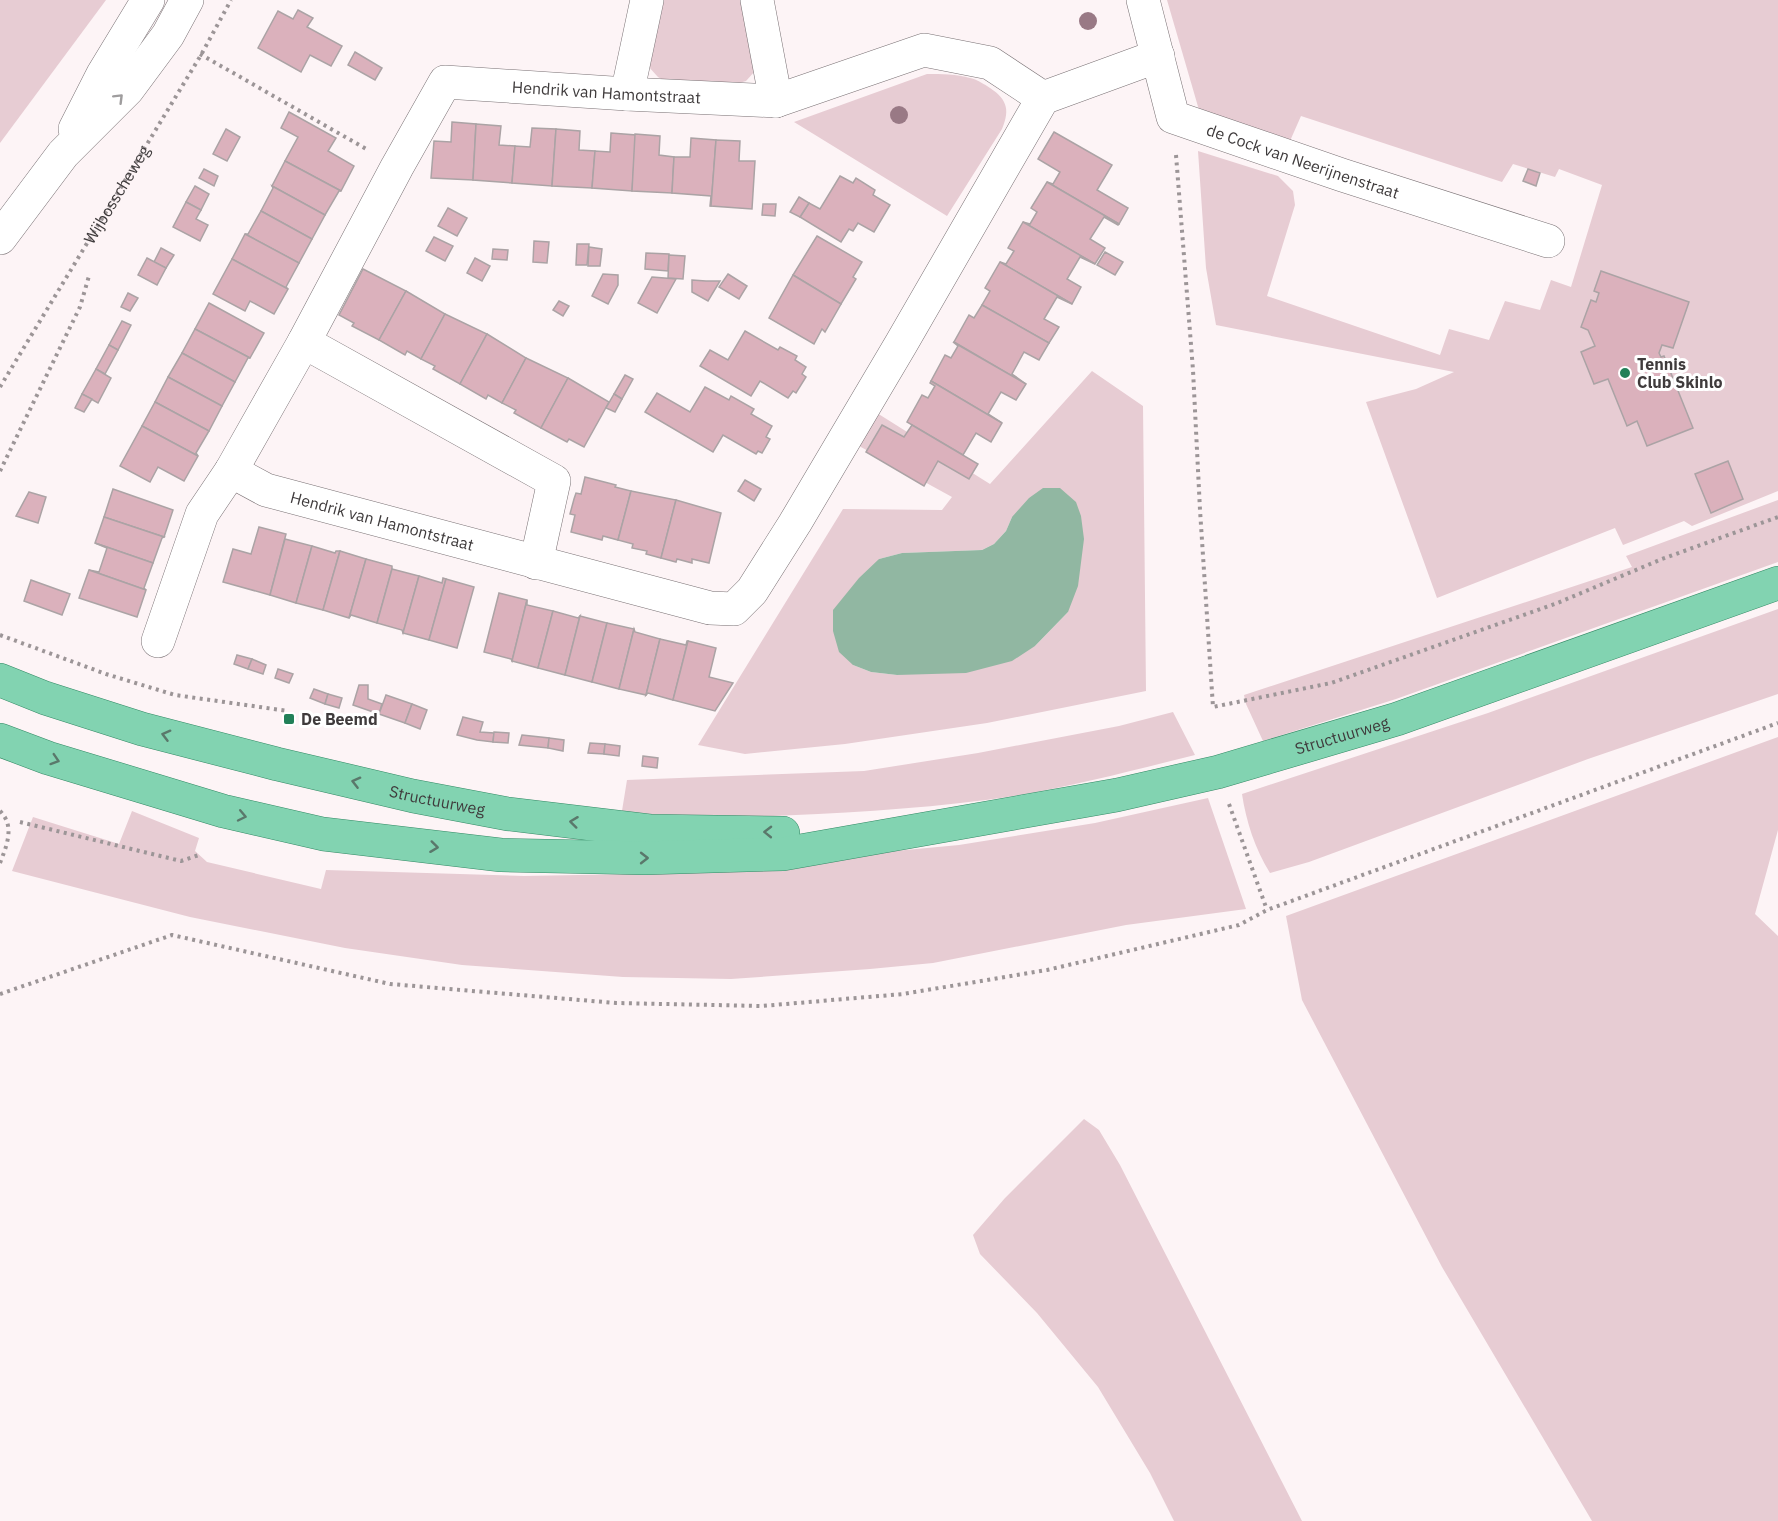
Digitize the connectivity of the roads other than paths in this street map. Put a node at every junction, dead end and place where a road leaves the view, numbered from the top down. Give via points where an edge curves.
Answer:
1 (148, 0) edge
2 (188, 0) edge
3 (647, 0) edge
4 (757, 0) edge
5 (1143, 0) edge
6 (1158, 56) junction
7 (627, 94) junction
8 (1042, 98) junction
9 (776, 101) junction
10 (63, 154) junction
11 (0, 238) edge
12 (1548, 241) dead end
13 (304, 342) junction
14 (231, 471) junction
15 (536, 563) junction
16 (1778, 583) edge
17 (158, 641) dead end
18 (0, 680) edge
19 (0, 740) edge
20 (890, 834) junction

1 - 10 street via 103,74
10 -> 2 street via 128,89
3 - 7 street
4 - 9 street
5 - 6 street
6 - 8 street
6 - 12 street, de Cock van Neerijnenstraat via 1173,117
7 - 9 street, Hendrik van Hamontstraat
7 - 13 street, Hendrik van Hamontstraat via 445,82
8 - 9 street, Hendrik van Hamontstraat via 990,63 924,50
8 - 15 street, Hendrik van Hamontstraat via 801,513 752,591 734,609 710,608
10 - 11 street
13 - 14 street, Hendrik van Hamontstraat
13 - 15 street via 554,481
14 - 15 street, Hendrik van Hamontstraat via 266,490
14 - 17 street, Hendrik van Hamontstraat via 202,514
16 - 20 main road, Structuurweg via 1397,719 1218,772 1117,795
20 -> 18 main road, Structuurweg via 650,831 508,814 231,753 142,729
19 -> 20 main road, Structuurweg via 223,812 323,834 501,855 645,858 783,854

